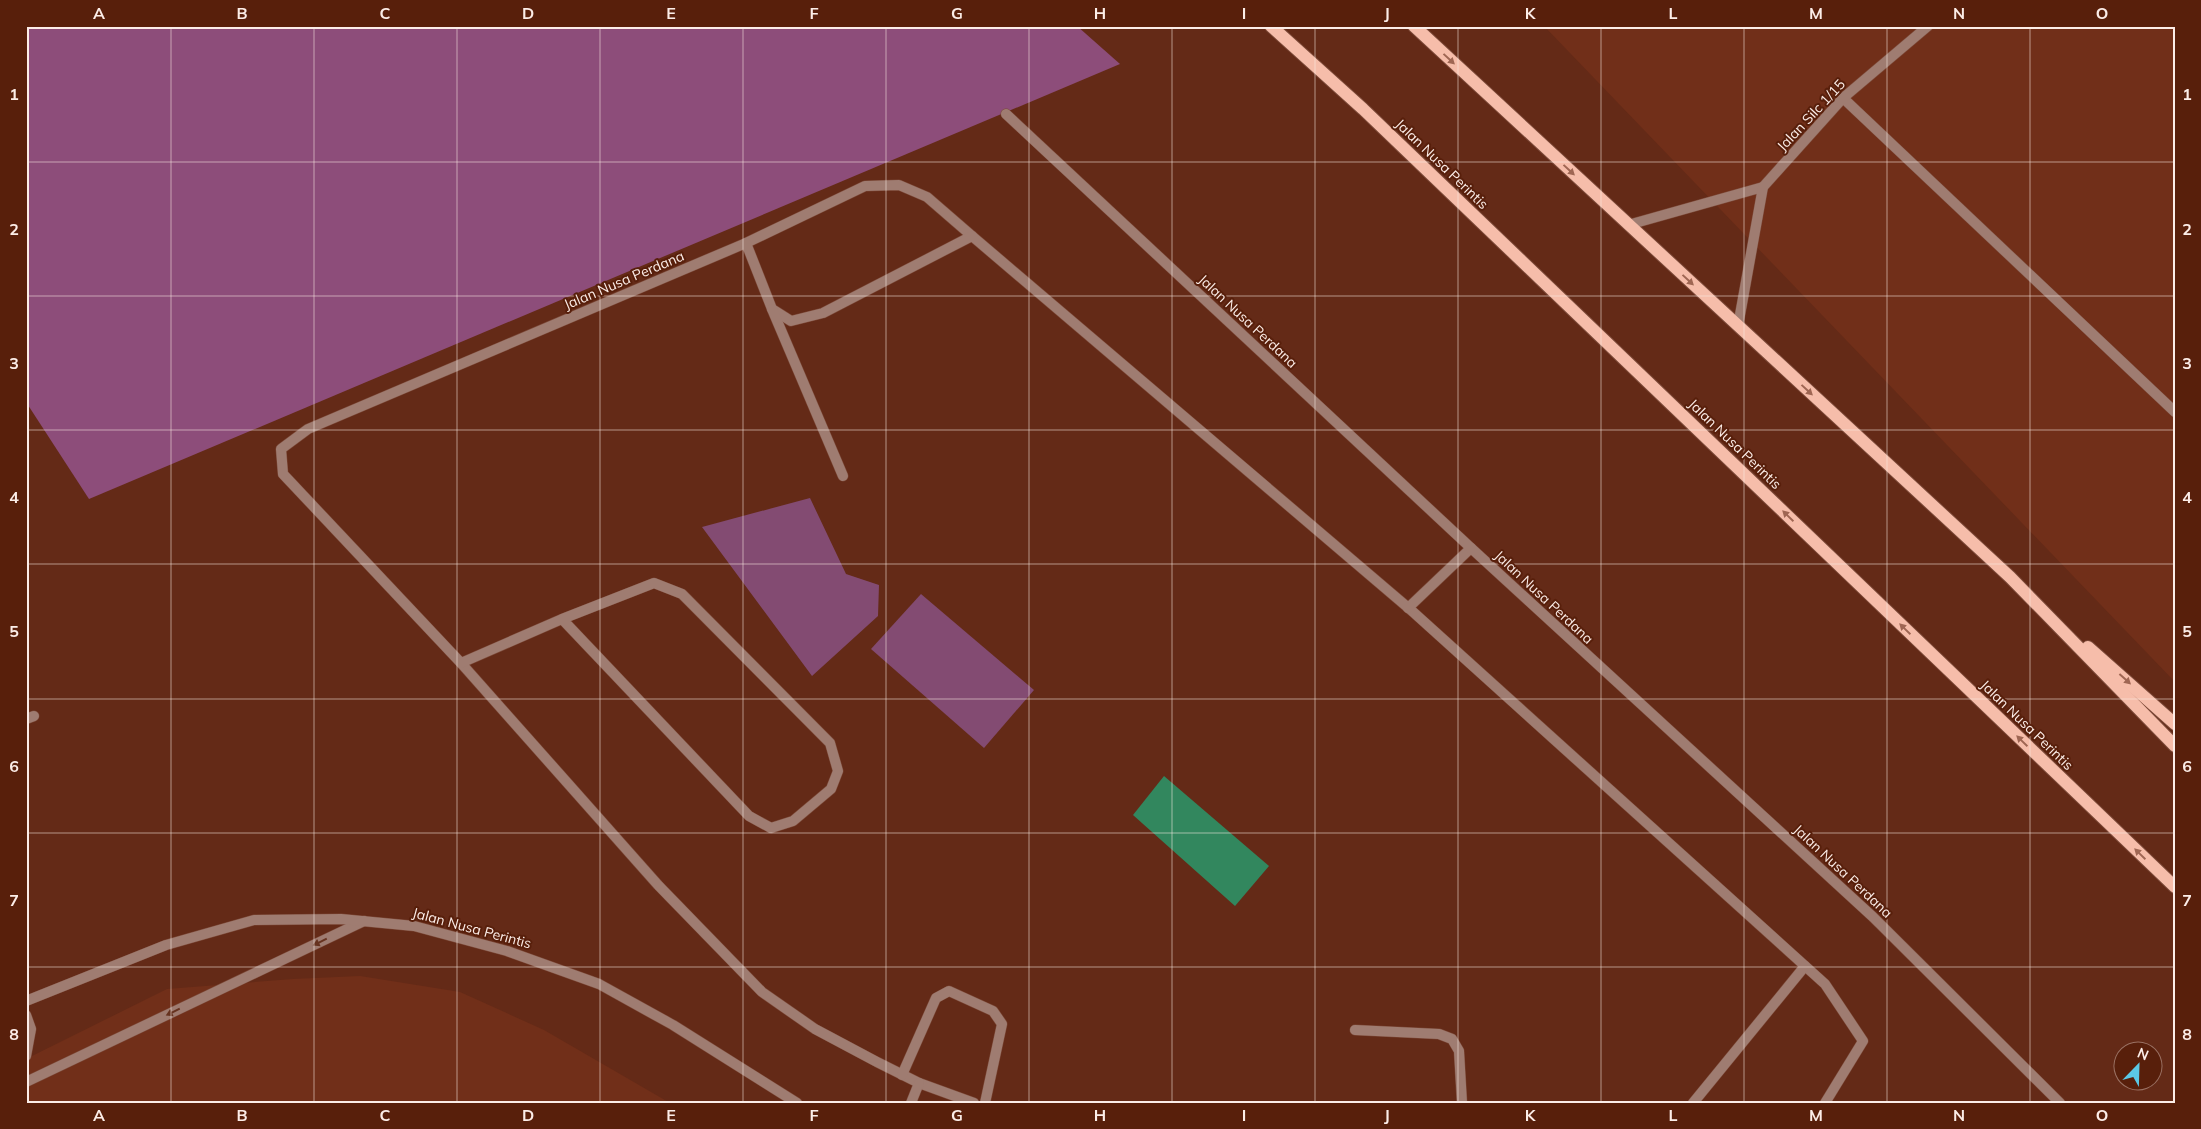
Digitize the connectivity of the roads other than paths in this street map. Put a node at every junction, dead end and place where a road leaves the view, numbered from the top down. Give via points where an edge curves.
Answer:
1 (1271, 26) edge
2 (1414, 26) edge
3 (1928, 26) edge
4 (1843, 98) junction
5 (1006, 114) dead end
6 (1763, 188) junction
7 (1628, 225) junction
8 (972, 236) junction
9 (746, 243) junction
10 (772, 310) junction
11 (1738, 326) junction
12 (2175, 412) edge
13 (844, 476) dead end
14 (1471, 548) junction
15 (2010, 577) junction
16 (1408, 608) junction
17 (562, 619) junction
18 (461, 663) junction
19 (2175, 724) edge
20 (2175, 746) edge
21 (2175, 887) edge
22 (364, 921) junction
23 (1805, 966) junction
24 (26, 1001) edge
25 (26, 1015) edge
26 (1355, 1030) dead end
27 (26, 1056) edge
28 (902, 1075) junction
29 (26, 1082) edge
30 (919, 1084) junction
31 (797, 1103) edge
32 (911, 1103) edge
33 (974, 1103) edge
34 (986, 1103) edge
35 (1462, 1103) edge
36 (1693, 1103) edge
37 (1825, 1103) edge
38 (2060, 1103) edge

21 -> 1 main road, Jalan Nusa Perintis via 1364,109
2 -> 7 main road
3 - 4 street, Jalan Silc 1/15
4 - 6 street, Jalan Silc 1/15
4 - 12 street
5 - 14 street, Jalan Nusa Perdana
6 - 7 street
6 - 11 street
7 -> 11 main road
8 - 9 street, Jalan Nusa Perdana via 928,197 899,185 865,186
8 - 10 street via 823,313 791,321
8 - 16 street, Jalan Nusa Perdana
9 - 10 street
9 - 18 street, Jalan Nusa Perdana via 308,429 282,449 283,474
10 - 13 street
11 -> 15 main road
14 - 16 street
14 - 38 street, Jalan Nusa Perdana via 1873,917
15 -> 19 main road
15 - 20 main road
16 - 23 street, Jalan Nusa Perdana
17 - 17 street via 654,583 682,594 830,743 838,771 831,789 793,821 771,828 749,816
17 - 18 street
18 - 28 street via 658,885 762,992 816,1029
22 - 24 street, Jalan Nusa Perintis via 254,920 166,945
22 -> 29 street
22 - 31 street, Jalan Nusa Perintis via 414,926 507,951 599,984 673,1025
23 - 36 street
23 - 37 street, Jalan Nusa Perdana via 1825,984 1863,1041
25 - 27 street via 31,1030
26 - 35 street via 1439,1034 1452,1039 1459,1051
28 - 30 street
28 - 34 street via 936,998 949,991 993,1011 1002,1024
30 - 32 street
30 - 33 street

